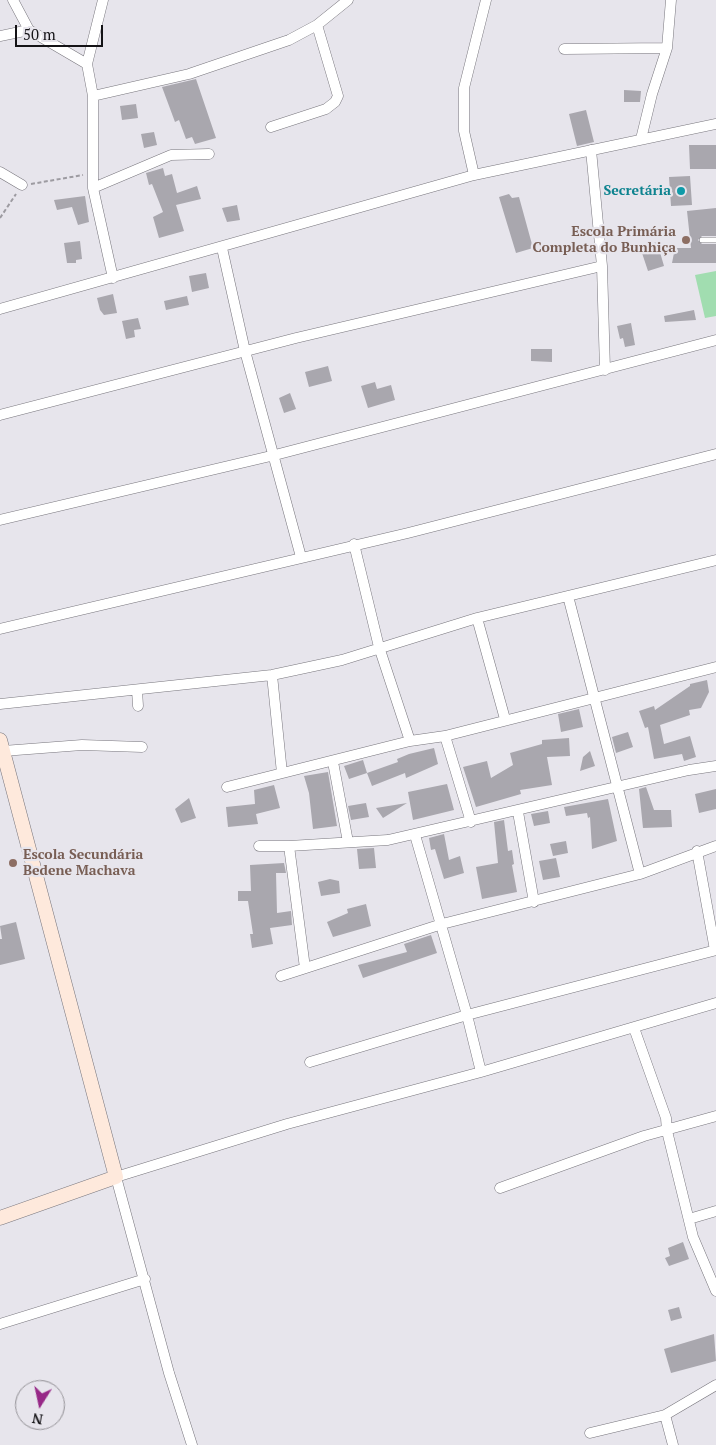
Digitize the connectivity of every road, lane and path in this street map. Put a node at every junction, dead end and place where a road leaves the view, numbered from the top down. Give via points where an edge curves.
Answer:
1 (13, 0) edge
2 (103, 0) edge
3 (348, 0) edge
4 (486, 0) edge
5 (671, 0) edge
6 (317, 25) junction
7 (29, 30) junction
8 (0, 36) edge
9 (667, 48) junction
10 (564, 49) dead end
11 (87, 64) junction
12 (93, 96) junction
13 (716, 124) edge
14 (271, 127) dead end
15 (641, 139) junction
16 (591, 150) junction
17 (209, 154) dead end
18 (0, 172) edge
19 (93, 173) junction
20 (474, 175) junction
21 (22, 185) junction
22 (93, 188) junction
23 (0, 218) edge
24 (702, 240) dead end
25 (716, 240) edge
26 (222, 248) junction
27 (602, 266) junction
28 (114, 278) junction
29 (0, 309) edge
30 (716, 340) edge
31 (245, 351) junction
32 (605, 370) junction
33 (0, 416) edge
34 (716, 454) edge
35 (275, 455) junction
36 (0, 520) edge
37 (354, 544) junction
38 (301, 557) junction
39 (716, 560) edge
40 (568, 596) junction
41 (477, 618) junction
42 (0, 629) edge
43 (379, 647) junction
44 (716, 667) edge
45 (272, 675) junction
46 (137, 690) junction
47 (593, 697) junction
48 (0, 704) edge
49 (138, 706) dead end
50 (505, 719) junction
51 (445, 736) junction
52 (410, 741) junction
53 (2, 745) edge
54 (142, 746) dead end
55 (333, 762) junction
56 (716, 766) edge
57 (282, 773) junction
58 (227, 787) dead end
59 (616, 787) junction
60 (518, 812) junction
61 (471, 822) junction
62 (415, 835) junction
63 (348, 842) junction
64 (259, 846) dead end
65 (289, 846) junction
66 (716, 846) edge
67 (697, 851) junction
68 (640, 874) junction
69 (534, 902) junction
70 (442, 924) junction
71 (716, 950) edge
72 (305, 968) junction
73 (281, 976) dead end
74 (716, 1003) edge
75 (467, 1015) junction
76 (634, 1028) junction
77 (310, 1062) dead end
78 (481, 1072) junction
79 (716, 1116) edge
80 (667, 1131) junction
81 (116, 1177) junction
82 (500, 1188) dead end
83 (716, 1211) edge
84 (0, 1218) edge
85 (688, 1219) junction
86 (712, 1269) edge
87 (145, 1278) junction
88 (716, 1291) edge
89 (0, 1324) edge
90 (716, 1385) edge
91 (665, 1414) junction
92 (590, 1433) dead end
93 (192, 1445) edge
94 (673, 1445) edge

1 - 7 street
2 - 11 street
3 - 6 street
4 - 20 street via 464,88 464,130
5 - 9 street
6 - 12 street via 289,40 206,69
6 - 14 street via 338,96 326,109
7 - 8 street
7 - 11 street
9 - 10 street
9 - 15 street
11 - 12 street
12 - 19 street
13 - 15 street
15 - 16 street
16 - 20 street
16 - 27 street
17 - 22 street via 171,155
18 - 21 street
19 - 21 path
19 - 22 street
20 - 26 street
21 - 23 path
22 - 28 street
24 - 25 lane
26 - 28 street
26 - 31 street
27 - 31 street
27 - 32 street
28 - 29 street
30 - 32 street
31 - 33 street
31 - 35 street
32 - 35 street
34 - 37 street
35 - 36 street
35 - 38 street
37 - 38 street
37 - 43 street
38 - 42 street
39 - 40 street
40 - 41 street
40 - 47 street
41 - 43 street
41 - 50 street
43 - 45 street via 342,660
43 - 52 street
44 - 47 street
45 - 46 street
45 - 57 street
46 - 48 street
46 - 49 street
47 - 50 street
47 - 59 street
50 - 51 street
51 - 52 street
51 - 61 street
52 - 55 street
53 - 54 street
53 - 81 street
55 - 57 street
55 - 63 street
56 - 59 street
57 - 58 street
59 - 60 street
59 - 68 street
60 - 61 street
60 - 69 street
61 - 62 street
62 - 63 street
62 - 70 street
63 - 65 street
64 - 65 street
65 - 72 street
66 - 67 street
67 - 68 street
67 - 71 street
68 - 69 street
69 - 70 street
70 - 72 street
70 - 75 street
71 - 75 street
72 - 73 street
74 - 76 street
75 - 77 street
75 - 78 street
76 - 78 street
76 - 80 street via 666,1118
78 - 81 street via 287,1124
79 - 80 street
80 - 82 street via 644,1136
80 - 85 street
81 - 84 street
81 - 87 street
83 - 85 street
85 - 86 street via 693,1237
86 - 88 street
87 - 89 street
87 - 93 street via 169,1373
90 - 91 street
91 - 92 street
91 - 94 street

